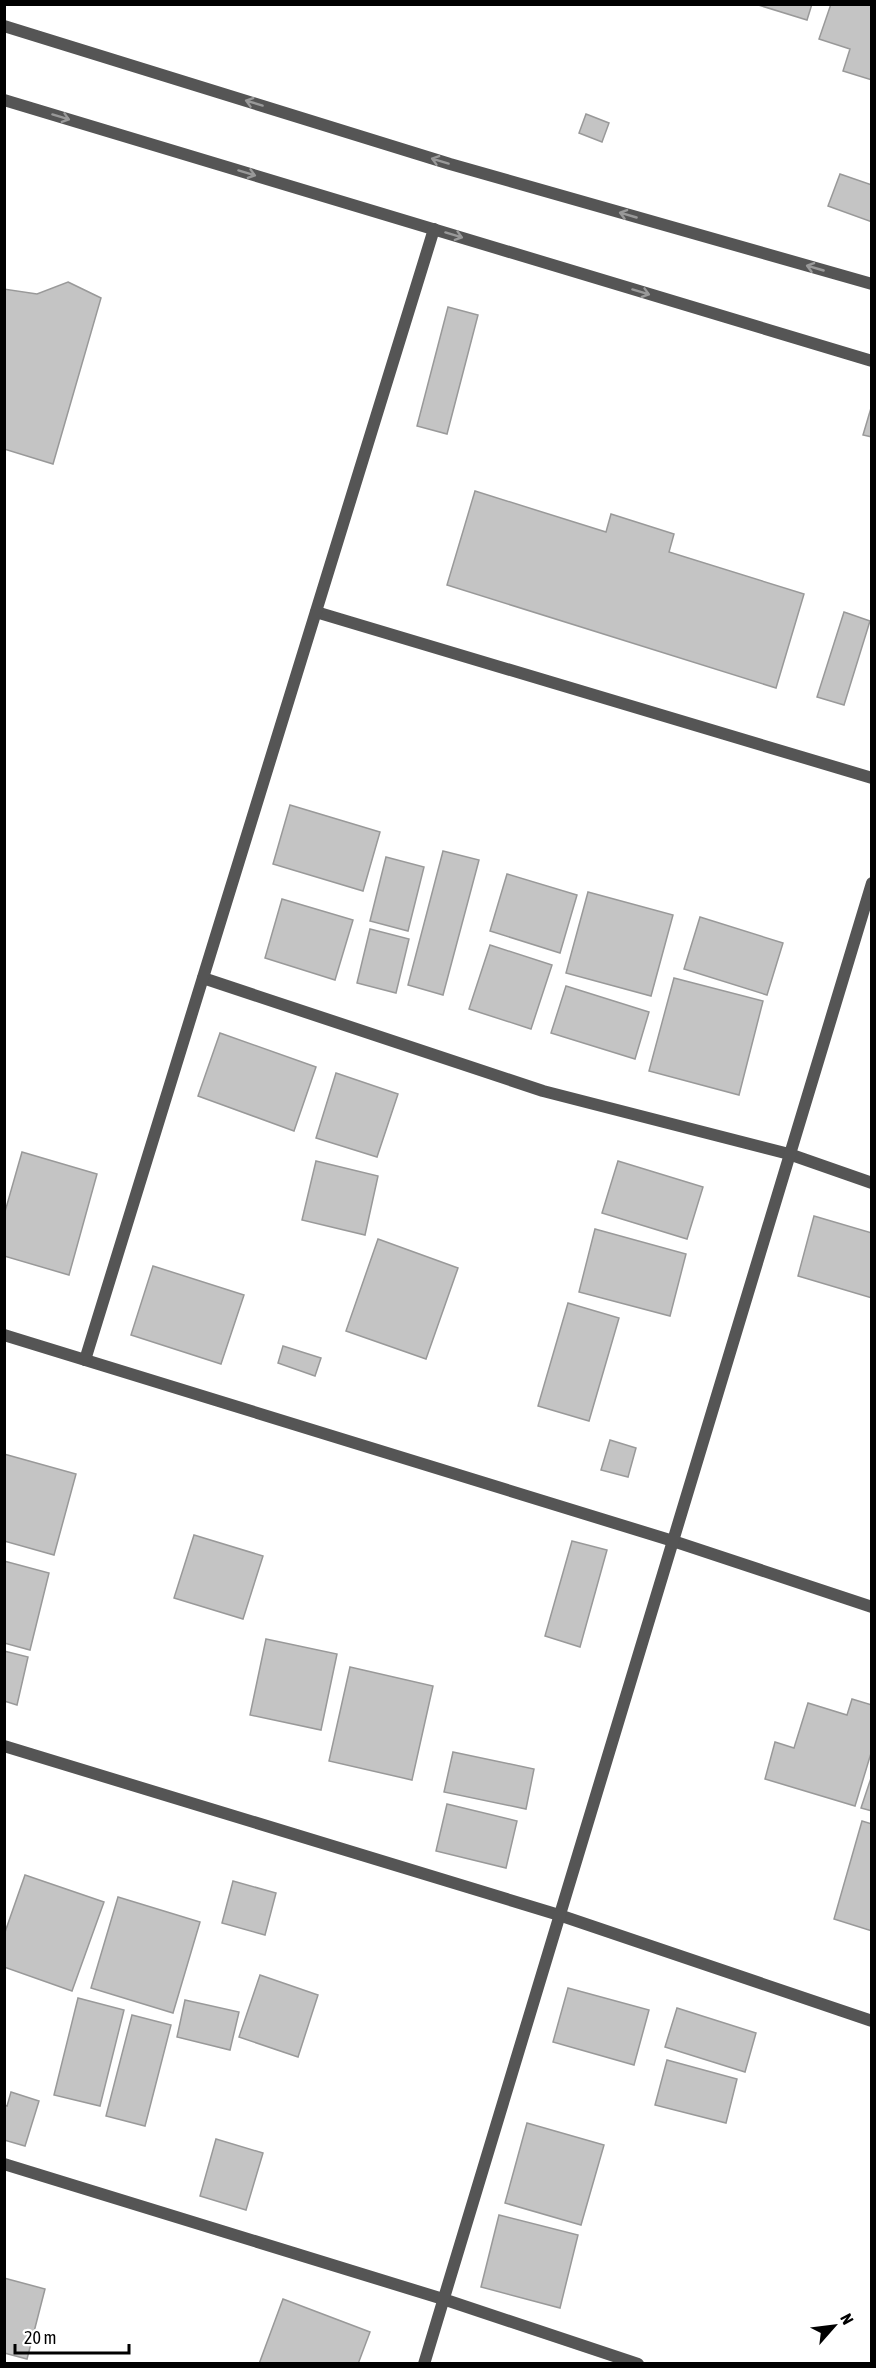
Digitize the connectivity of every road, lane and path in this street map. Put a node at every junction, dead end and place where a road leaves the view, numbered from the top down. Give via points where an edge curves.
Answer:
1 (4, 26) edge
2 (4, 100) edge
3 (434, 229) junction
4 (872, 284) edge
5 (872, 361) edge
6 (316, 612) junction
7 (872, 778) edge
8 (872, 883) edge
9 (203, 978) junction
10 (789, 1154) junction
11 (872, 1183) edge
12 (4, 1335) edge
13 (85, 1360) junction
14 (673, 1541) junction
15 (872, 1606) edge
16 (4, 1746) edge
17 (559, 1915) junction
18 (872, 2021) edge
19 (4, 2164) edge
20 (443, 2299) junction
21 (424, 2364) edge
22 (638, 2364) edge

4 -> 1 street via 450,164
2 -> 3 street
3 -> 5 street
3 - 6 street
6 - 7 street
6 - 9 street
8 - 10 street
9 - 10 street via 543,1090
9 - 13 street
10 - 11 street
10 - 14 street
12 - 13 street
13 - 14 street
14 - 15 street
14 - 17 street
16 - 17 street
17 - 18 street
17 - 20 street
19 - 20 street
20 - 21 street
20 - 22 street

